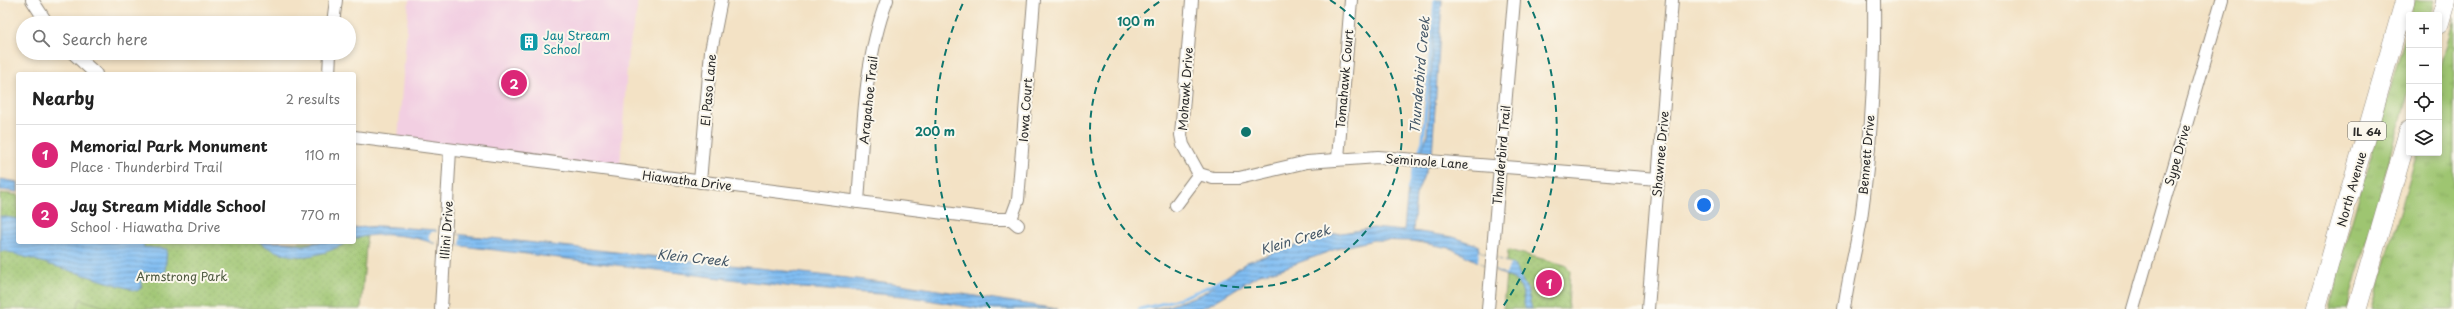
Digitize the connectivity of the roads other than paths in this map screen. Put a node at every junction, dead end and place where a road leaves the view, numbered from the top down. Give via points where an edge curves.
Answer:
1 (32, 0) edge
2 (336, 0) edge
3 (721, 0) edge
4 (887, 0) edge
5 (1034, 0) edge
6 (1192, 0) edge
7 (1350, 0) edge
8 (1514, 0) edge
9 (1672, 0) edge
10 (1874, 0) edge
11 (2222, 0) edge
12 (2405, 0) edge
13 (2446, 0) edge
14 (2442, 14) edge
15 (43, 16) edge
16 (334, 16) edge
17 (81, 60) edge
18 (330, 60) edge
19 (94, 72) edge
20 (329, 72) edge
21 (356, 137) edge
22 (2406, 140) edge
23 (450, 150) junction
24 (1338, 158) junction
25 (1500, 166) junction
26 (1199, 174) junction
27 (1658, 179) junction
28 (700, 182) junction
29 (858, 202) junction
30 (1176, 205) dead end
31 (1015, 222) joint
32 (441, 309) edge
33 (1488, 309) edge
34 (1648, 309) edge
35 (1844, 309) edge
36 (2133, 309) edge
37 (2316, 309) edge
38 (2357, 309) edge

1 - 15 street
2 - 16 street
3 - 28 street, El Paso Lane via 711,51
4 - 29 street, Arapahoe Trail via 874,47 868,85
5 - 31 street, Iowa Court
6 - 26 street, Mohawk Drive via 1181,135 1183,145
7 - 24 street, Tomahawk Court
8 - 25 street, Thunderbird Trail
9 - 27 street, Shawnee Drive
10 - 35 street, Bennett Drive via 1874,52 1861,219
11 - 36 street, Sype Drive
12 - 37 main road, North Avenue / IL 64
13 - 14 main road
17 - 19 street
18 - 20 street
21 - 23 street, Hiawatha Drive
22 - 38 main road
23 - 28 street, Hiawatha Drive
23 - 32 street, Illini Drive
24 - 25 street, Seminole Lane via 1378,157
24 - 26 street, Seminole Lane via 1289,165 1239,178 1213,178
25 - 27 street, Seminole Lane
25 - 33 street, Thunderbird Trail
26 - 30 street
27 - 34 street, Shawnee Drive
28 - 29 street, Hiawatha Drive
29 - 31 street, Hiawatha Drive

